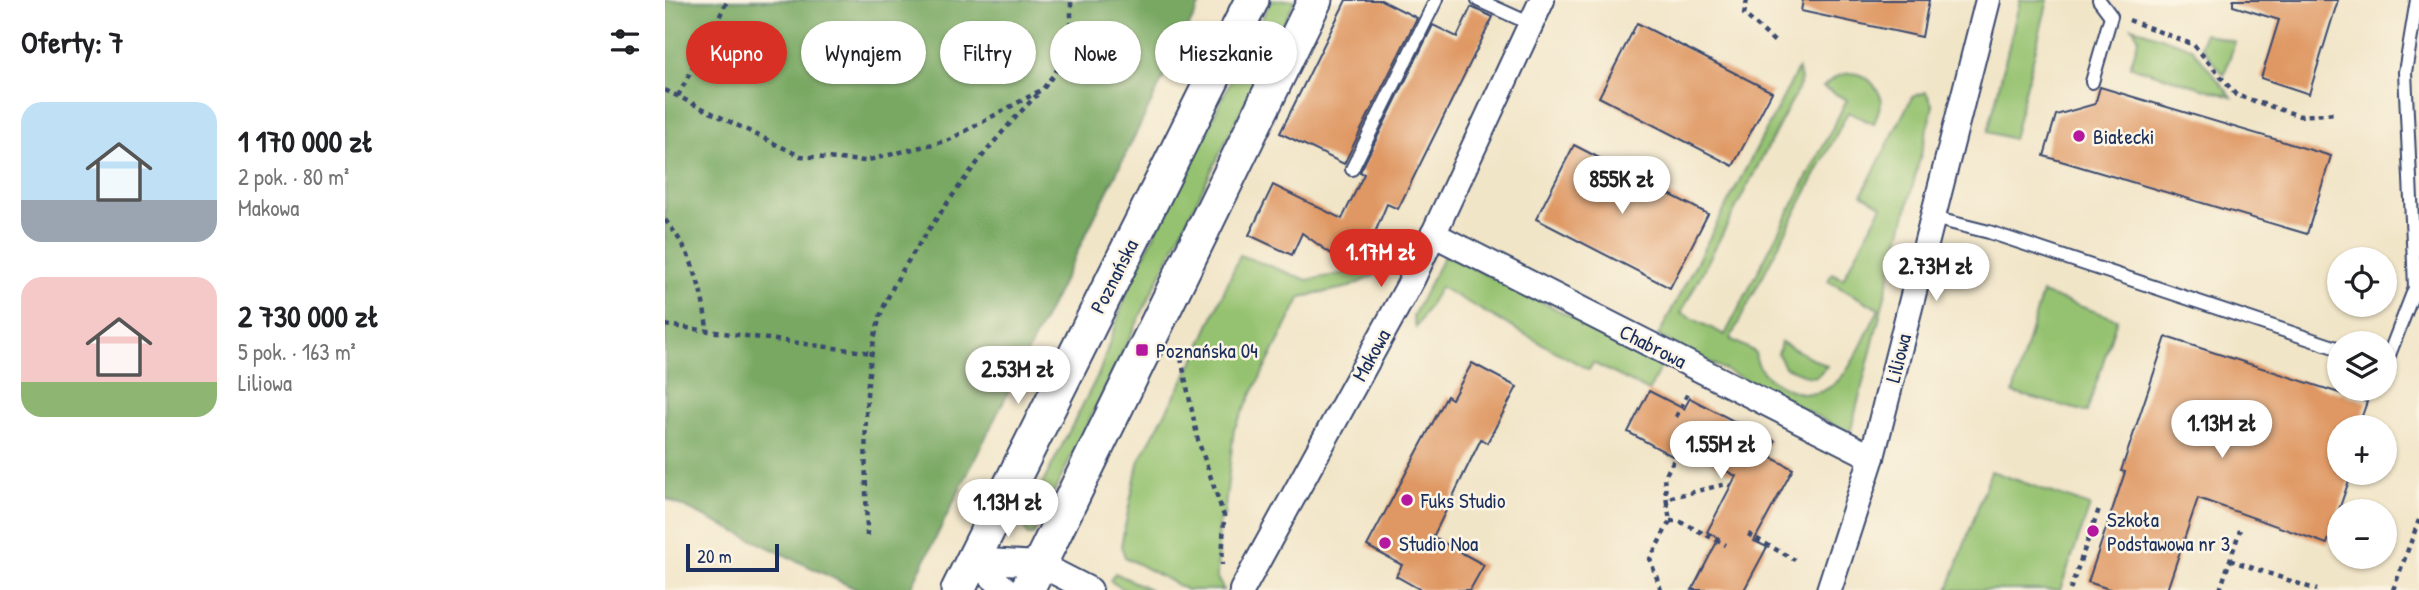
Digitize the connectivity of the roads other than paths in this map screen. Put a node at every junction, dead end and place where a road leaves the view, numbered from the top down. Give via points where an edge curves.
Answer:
1 (1252, 0) edge
2 (1315, 0) edge
3 (1436, 0) edge
4 (1478, 0) edge
5 (1542, 0) edge
6 (1988, 0) edge
7 (2099, 0) edge
8 (2417, 0) edge
9 (1531, 24) junction
10 (2092, 82) dead end
11 (1352, 169) dead end
12 (1933, 218) junction
13 (1433, 234) junction
14 (2416, 265) edge
15 (2397, 334) edge
16 (2327, 345) edge
17 (1873, 457) junction
18 (972, 560) junction
19 (1033, 577) edge
20 (1232, 583) edge
21 (958, 590) edge
22 (1007, 590) edge
23 (1090, 590) edge
24 (1829, 590) edge

1 - 18 main road, Poznańska
2 - 19 main road
3 - 11 lane
4 - 9 lane
5 - 9 street, Makowa
6 - 12 street, Liliowa
7 - 10 lane via 2111,16
8 - 14 lane via 2405,72
9 - 13 street, Makowa
12 - 16 lane via 1989,232
12 - 17 street, Liliowa
13 - 17 street, Chabrowa
13 - 20 street, Makowa via 1406,290
14 - 15 lane via 2415,288
17 - 24 street, Liliowa
18 - 19 street
18 - 21 main road, Poznańska
18 - 22 street
19 - 23 street

